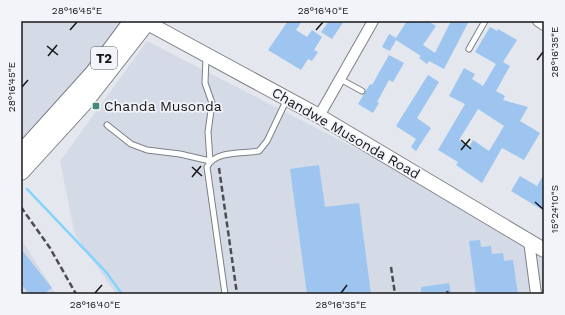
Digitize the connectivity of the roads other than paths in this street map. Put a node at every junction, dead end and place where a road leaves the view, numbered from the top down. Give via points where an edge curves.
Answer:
1 (143, 21) edge
2 (373, 21) edge
3 (485, 21) edge
4 (538, 21) edge
5 (544, 25) edge
6 (469, 49) dead end
7 (206, 54) junction
8 (340, 79) junction
9 (362, 91) dead end
10 (288, 98) junction
11 (319, 116) junction
12 (106, 125) dead end
13 (21, 153) edge
14 (210, 161) junction
15 (21, 172) edge
16 (529, 241) junction
17 (544, 250) edge
18 (225, 294) edge
19 (536, 294) edge

1 - 7 street, Chandwe Musonda Road
1 - 13 main road, T2
1 - 15 main road, T2 via 84,103
2 - 8 street
3 - 6 lane
4 - 5 street
7 - 10 street, Chandwe Musonda Road
7 - 14 lane via 205,83 212,103 208,132
8 - 9 lane
8 - 11 street
10 - 11 street, Chandwe Musonda Road
10 - 14 lane via 267,141 258,151 221,155
11 - 16 street, Chandwe Musonda Road
12 - 14 lane via 131,144 147,150
14 - 18 lane via 207,167
16 - 17 street, Chandwe Musonda Road
16 - 19 street

